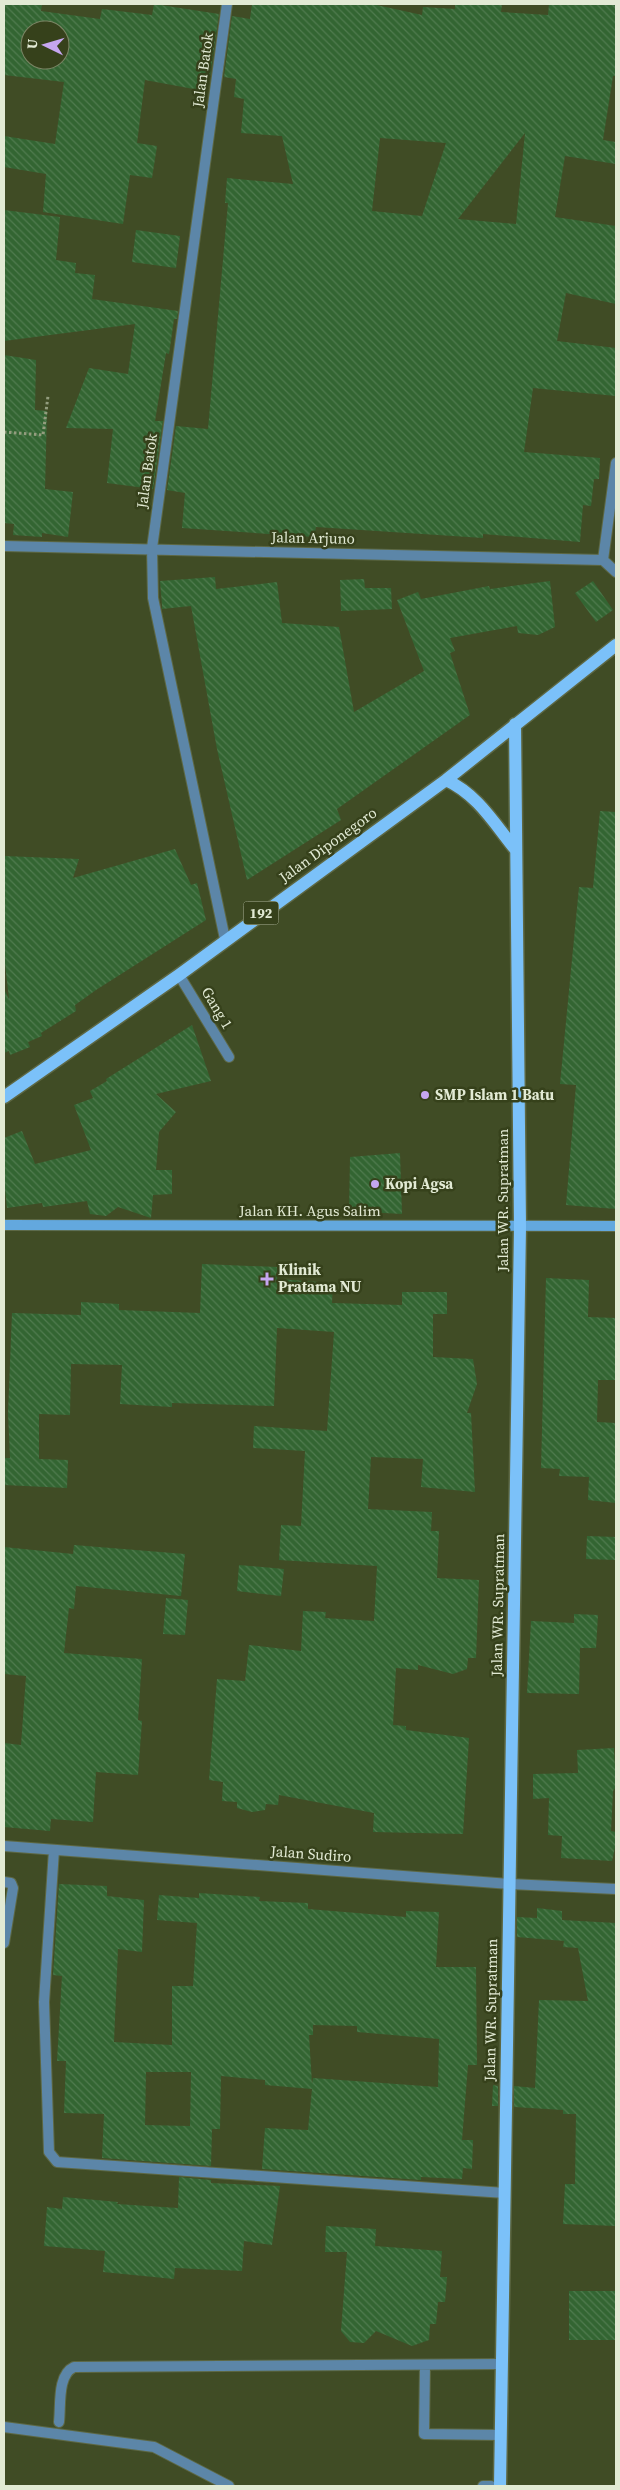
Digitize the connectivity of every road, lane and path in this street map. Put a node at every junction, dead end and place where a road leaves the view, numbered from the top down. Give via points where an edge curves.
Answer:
1 (227, 4) edge
2 (48, 396) dead end
3 (4, 432) edge
4 (616, 463) edge
5 (4, 546) edge
6 (152, 548) junction
7 (603, 560) junction
8 (616, 572) edge
9 (616, 645) edge
10 (515, 724) junction
11 (446, 780) junction
12 (515, 849) junction
13 (225, 939) junction
14 (179, 975) junction
15 (229, 1057) dead end
16 (4, 1097) edge
17 (4, 1224) edge
18 (616, 1226) edge
19 (520, 1227) junction
20 (4, 1846) edge
21 (54, 1850) junction
22 (4, 1882) edge
23 (510, 1884) junction
24 (616, 1889) edge
25 (4, 1943) edge
26 (504, 2193) junction
27 (502, 2364) junction
28 (425, 2365) junction
29 (60, 2422) dead end
30 (4, 2427) edge
31 (501, 2435) junction
32 (230, 2486) edge
33 (484, 2486) edge
34 (491, 2486) edge
35 (500, 2486) edge

1 - 6 street, Jalan Batok
2 - 3 path via 43,435
4 - 7 street
5 - 6 street, Jalan Arjuno
6 - 7 street, Jalan Arjuno
6 - 13 street, Jalan Batok via 153,598
7 - 8 street
9 - 10 main road, Jalan Diponegoro / 192
10 - 11 main road, Jalan Diponegoro / 192
10 - 12 main road, Jalan WR. Supratman
11 - 12 main road via 462,787 482,806
11 - 13 main road, Jalan Diponegoro / 192
12 - 19 main road, Jalan WR. Supratman
13 - 14 main road, Jalan Diponegoro / 192
14 - 15 street, Gang 1
14 - 16 main road, Jalan Diponegoro / 192
17 - 19 street, Jalan KH. Agus Salim
18 - 19 street, Jalan KH. Agus Salim
19 - 23 main road, Jalan WR. Supratman
20 - 21 street, Jalan Sudiro
21 - 23 street, Jalan Sudiro
21 - 26 street via 44,2002 49,2152 57,2162
22 - 25 street via 13,1888
23 - 24 street, Jalan Sudiro
23 - 26 main road, Jalan WR. Supratman
26 - 27 main road, Jalan WR. Supratman
27 - 28 street
27 - 31 main road, Jalan WR. Supratman
28 - 29 street via 74,2367 63,2377
28 - 31 street via 424,2434
30 - 32 street via 154,2447
31 - 35 main road, Jalan WR. Supratman
33 - 34 street

